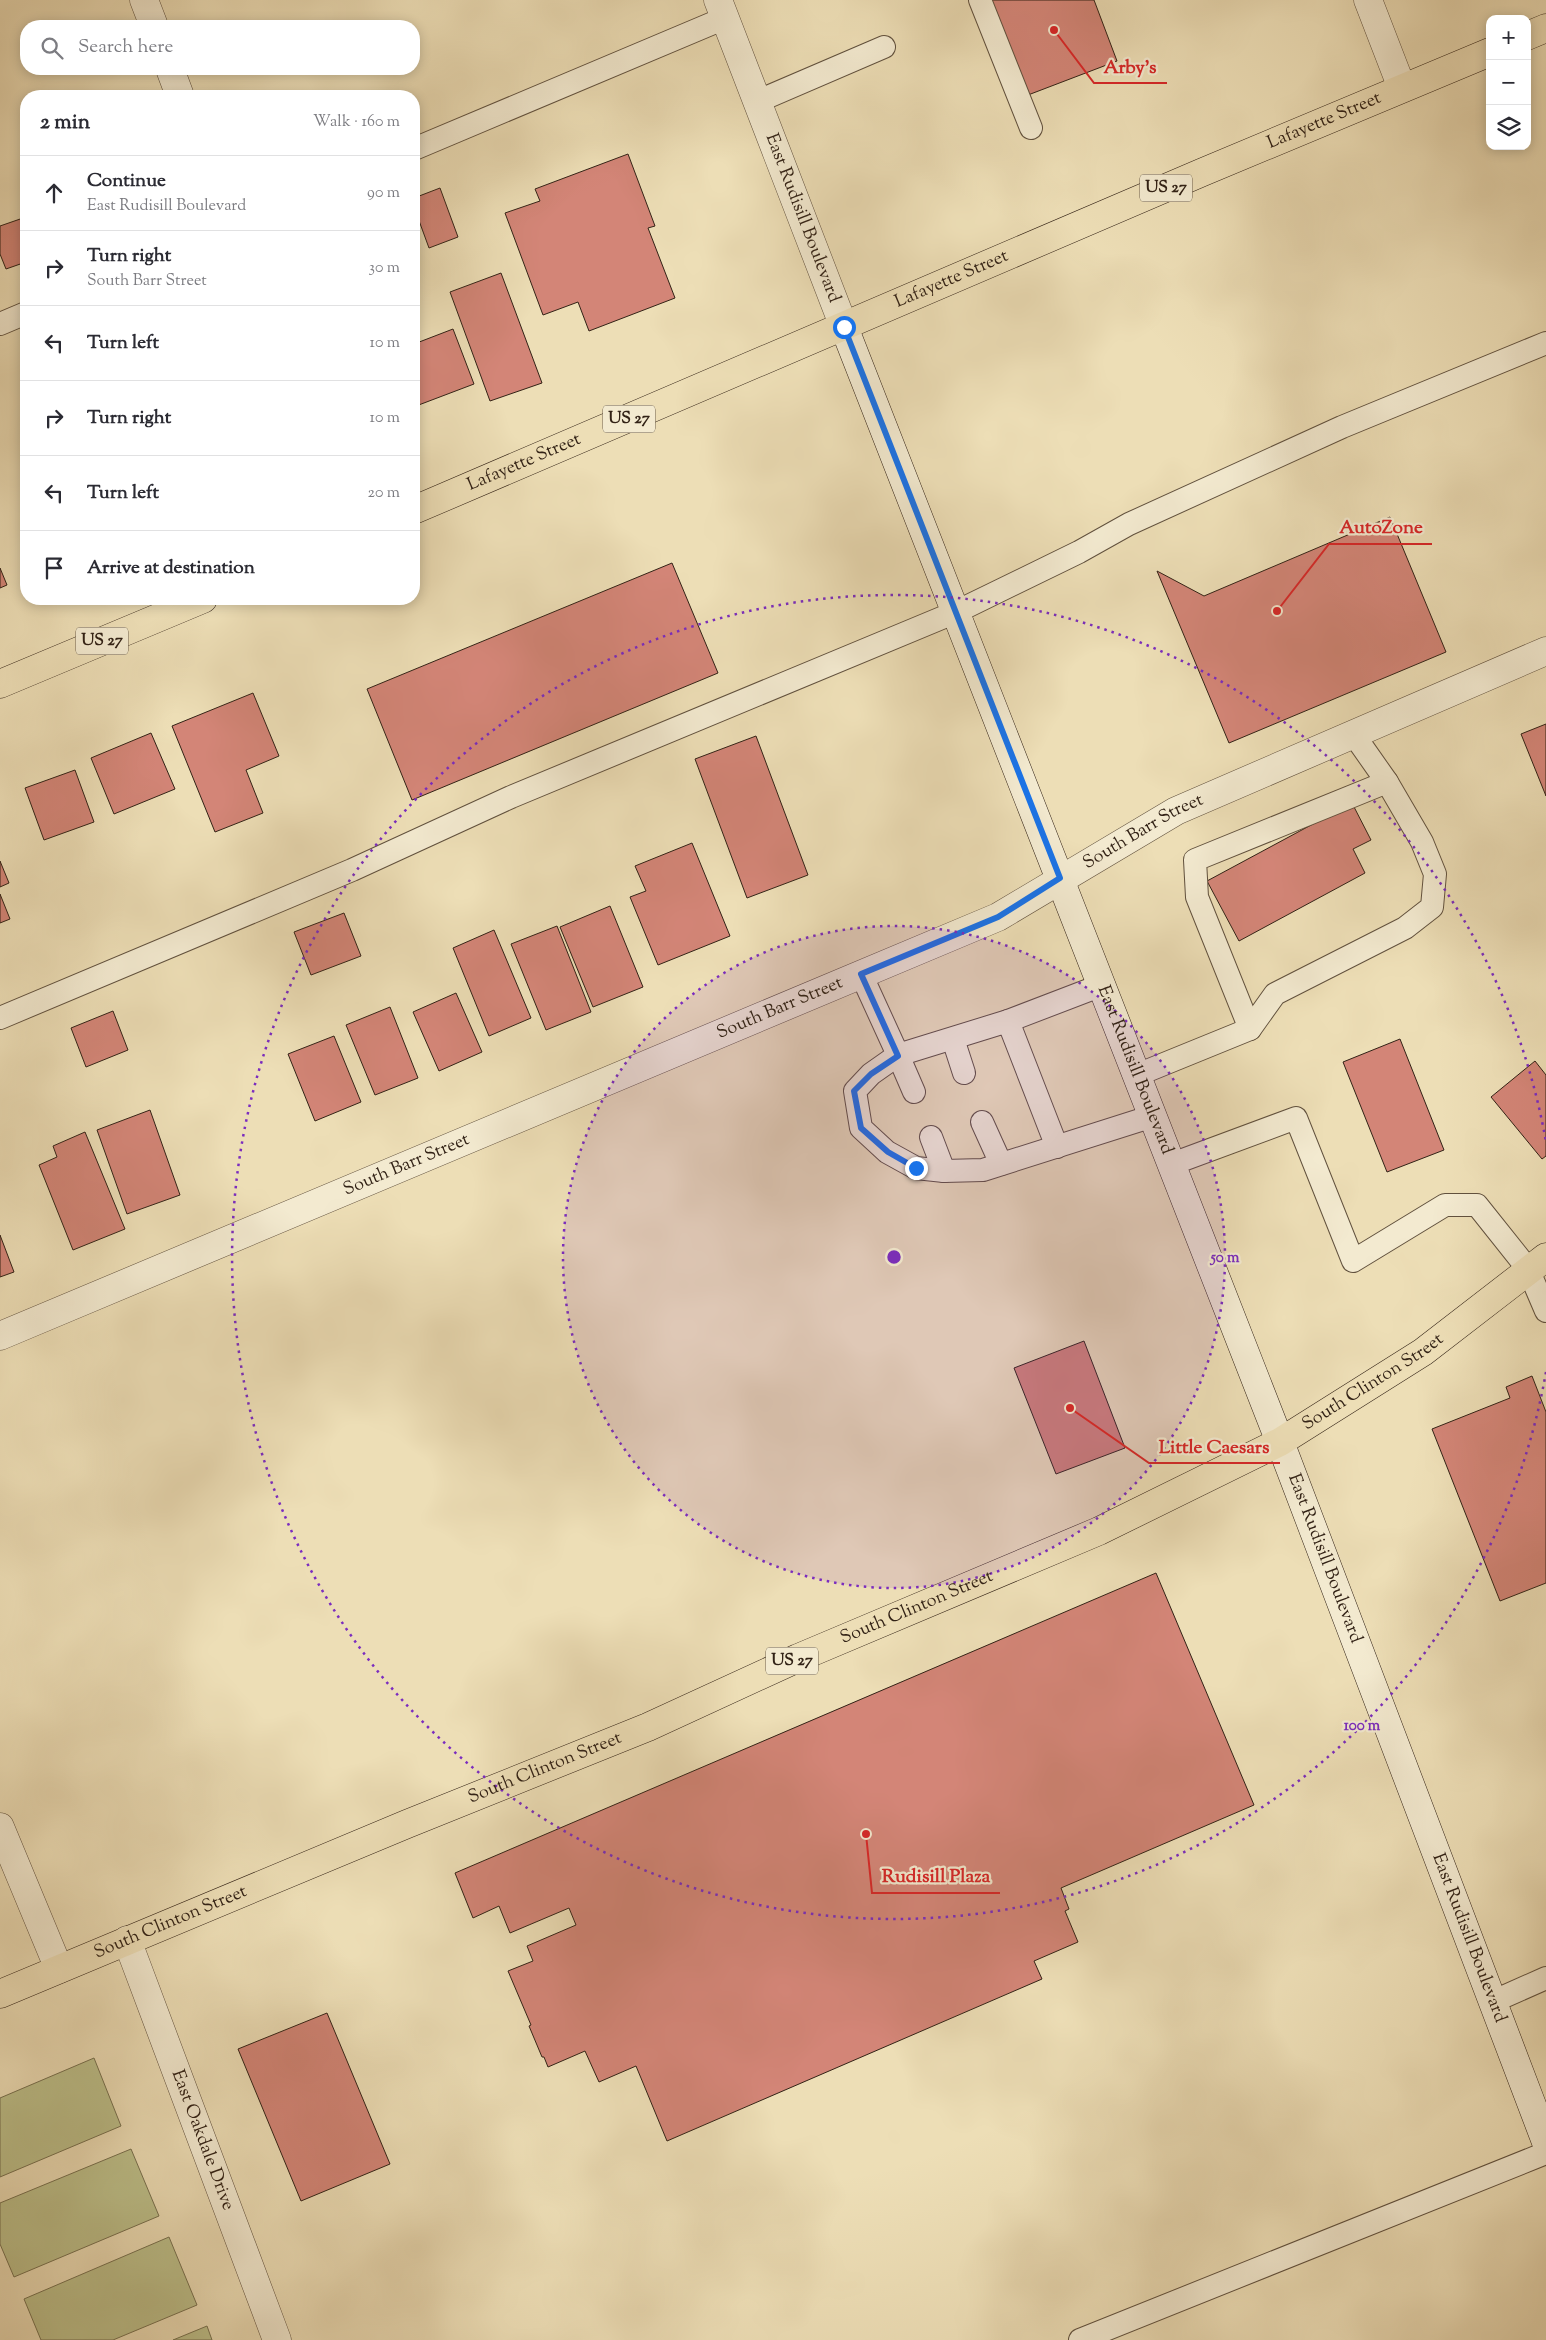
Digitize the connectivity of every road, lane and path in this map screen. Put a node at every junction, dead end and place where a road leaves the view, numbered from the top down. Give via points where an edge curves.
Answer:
1 (144, 0) edge
2 (980, 0) edge
3 (1368, 0) edge
4 (721, 9) edge
5 (152, 20) edge
6 (1546, 28) edge
7 (1531, 34) edge
8 (884, 48) dead end
9 (1486, 54) edge
10 (172, 75) edge
11 (1402, 88) junction
12 (178, 90) edge
13 (756, 102) junction
14 (1031, 128) dead end
15 (420, 146) edge
16 (20, 316) edge
17 (0, 324) edge
18 (844, 327) junction
19 (1546, 343) edge
20 (420, 507) edge
21 (189, 605) edge
22 (956, 612) junction
23 (1546, 652) edge
24 (0, 684) edge
25 (1354, 735) junction
26 (1387, 782) junction
27 (1060, 878) junction
28 (861, 974) junction
29 (1102, 985) junction
30 (0, 1018) edge
31 (1008, 1021) junction
32 (1250, 1029) junction
33 (953, 1039) junction
34 (898, 1056) junction
35 (964, 1073) dead end
36 (1137, 1075) junction
37 (914, 1092) dead end
38 (1153, 1116) junction
39 (982, 1122) dead end
40 (931, 1137) dead end
41 (1057, 1146) junction
42 (1001, 1164) junction
43 (1172, 1164) junction
44 (944, 1171) junction
45 (1537, 1263) edge
46 (1546, 1311) edge
47 (0, 1336) edge
48 (1280, 1442) junction
49 (0, 1827) edge
50 (127, 1940) junction
51 (59, 1969) junction
52 (1546, 1978) edge
53 (0, 1994) edge
54 (1492, 2002) junction
55 (1546, 2142) edge
56 (1546, 2153) edge
57 (277, 2340) edge
58 (1080, 2340) edge

1 - 5 street
2 - 14 lane
3 - 11 street
4 - 13 street, East Rudisill Boulevard
4 - 15 lane
6 - 7 highway
8 - 13 lane
9 - 11 highway, Lafayette Street / US 27
10 - 12 street
11 - 18 highway, Lafayette Street / US 27
13 - 18 street, East Rudisill Boulevard
16 - 17 lane
18 - 20 highway, Lafayette Street / US 27
18 - 22 street, East Rudisill Boulevard
19 - 22 lane via 1342,427 1138,520
21 - 24 highway, US 27
22 - 27 street, East Rudisill Boulevard
22 - 30 lane via 511,797 352,870
23 - 25 street, South Barr Street
25 - 26 lane
25 - 27 street, South Barr Street via 1176,811
26 - 32 lane via 1422,842 1434,874 1432,907 1405,928 1275,994
26 - 32 lane via 1195,860 1197,897
27 - 28 street, South Barr Street via 998,917
27 - 29 street, East Rudisill Boulevard
28 - 34 lane
28 - 47 street, South Barr Street
29 - 31 lane
29 - 36 street, East Rudisill Boulevard
31 - 33 lane
31 - 41 lane
32 - 36 lane
33 - 34 lane
33 - 35 lane
34 - 37 lane
34 - 44 lane via 871,1074 854,1091 861,1128 888,1152 916,1168
36 - 38 street, East Rudisill Boulevard
38 - 41 lane
38 - 43 street, East Rudisill Boulevard
39 - 42 lane
40 - 44 lane
41 - 42 lane
42 - 44 lane via 983,1170
43 - 45 lane via 1296,1118 1353,1261 1445,1205 1477,1205
43 - 48 street, East Rudisill Boulevard
45 - 46 lane
45 - 48 highway, South Clinton Street / US 27 via 1423,1352
48 - 50 highway, South Clinton Street / US 27 via 1099,1531 798,1658 648,1727
48 - 54 street, East Rudisill Boulevard
49 - 51 street
50 - 51 highway, South Clinton Street / US 27
50 - 57 street, East Oakdale Drive
51 - 53 highway, South Clinton Street / US 27
52 - 54 lane
54 - 55 street, East Rudisill Boulevard
56 - 58 lane

